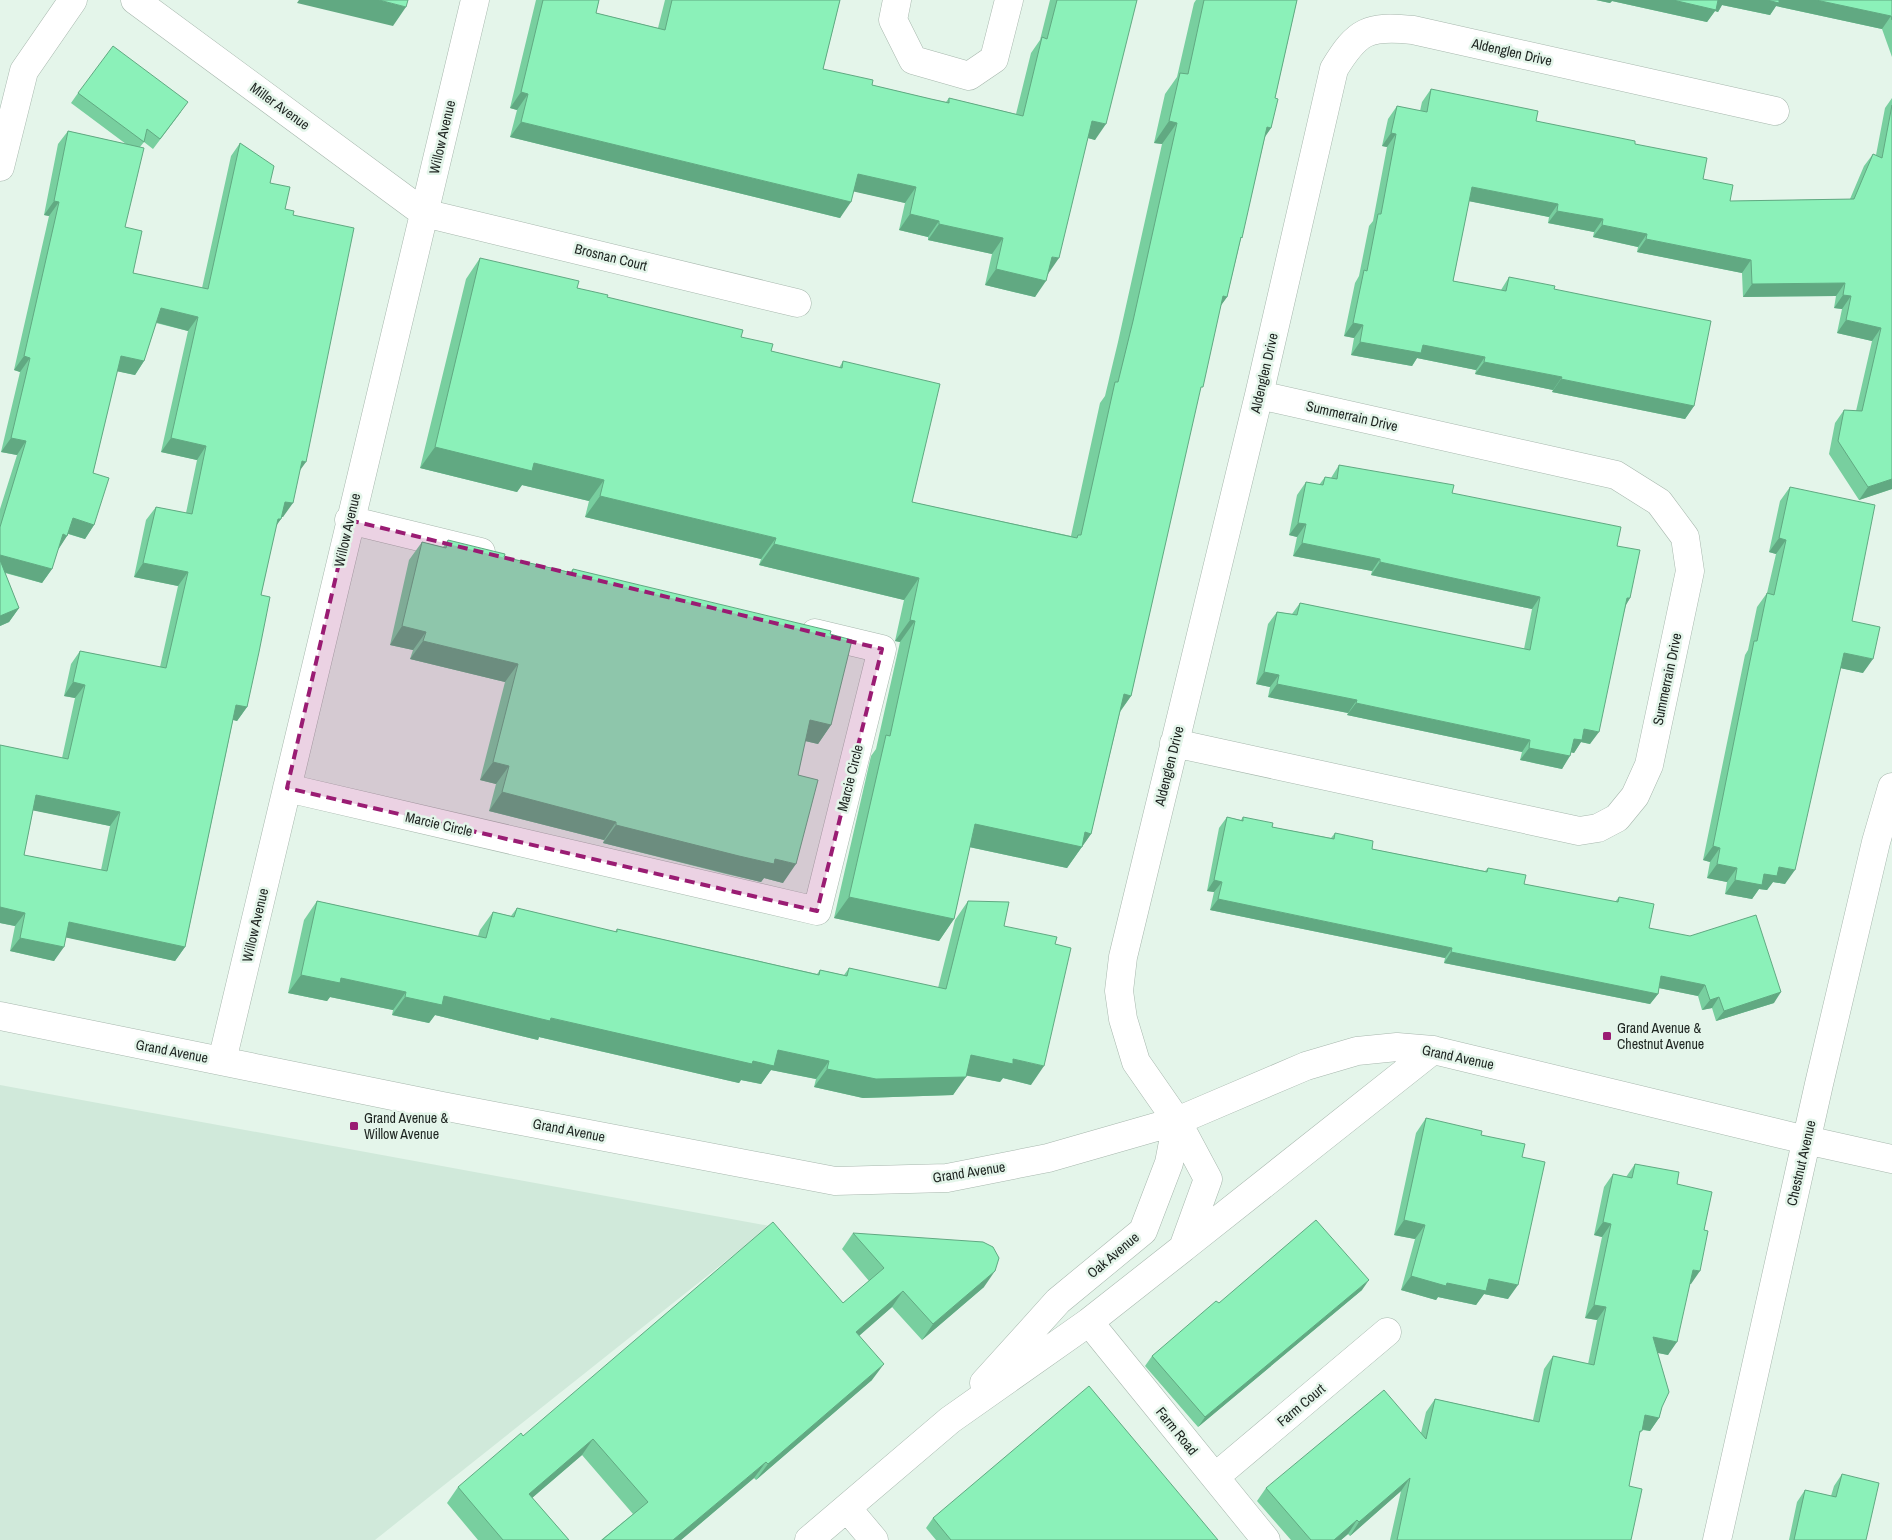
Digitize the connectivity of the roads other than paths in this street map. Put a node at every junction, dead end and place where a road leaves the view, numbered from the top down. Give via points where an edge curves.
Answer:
1 (73, 0) edge
2 (135, 0) edge
3 (474, 0) edge
4 (897, 0) edge
5 (1009, 0) edge
6 (1775, 111) dead end
7 (0, 167) edge
8 (424, 212) junction
9 (797, 303) dead end
10 (1259, 395) junction
11 (349, 520) junction
12 (508, 558) edge
13 (786, 626) edge
14 (1174, 743) junction
15 (1892, 787) edge
16 (287, 788) junction
17 (0, 1016) edge
18 (1433, 1050) junction
19 (222, 1061) junction
20 (1177, 1121) junction
21 (1806, 1140) junction
22 (1892, 1158) edge
23 (1183, 1248) junction
24 (1089, 1322) junction
25 (1387, 1332) dead end
26 (950, 1420) junction
27 (1215, 1478) junction
28 (847, 1508) junction
29 (809, 1540) edge
30 (874, 1540) edge
31 (1266, 1540) edge
32 (1717, 1540) edge

1 - 7 street via 24,71
2 - 8 street, Miller Avenue
3 - 8 street, Willow Avenue
4 - 5 street via 893,20 913,60 969,76 994,59
6 - 10 street, Aldenglen Drive via 1413,30 1389,27 1367,32 1350,44 1334,69
8 - 9 street, Brosnan Court
8 - 11 street, Willow Avenue
10 - 14 street, Aldenglen Drive
10 - 14 street, Summerrain Drive via 1616,475 1659,502 1685,537 1690,571 1649,765 1635,796 1617,818 1598,828 1579,831
11 - 12 street
11 - 16 street, Willow Avenue
13 - 16 street, Marcie Circle via 882,649 817,911
14 - 20 street, Aldenglen Drive via 1123,957 1119,990 1123,1019 1136,1062
15 - 21 street, Chestnut Avenue via 1876,842
16 - 19 street, Willow Avenue
17 - 19 street, Grand Avenue
18 - 20 street, Grand Avenue via 1397,1047 1357,1051 1306,1066
18 - 21 street, Grand Avenue
18 - 23 street, Oak Avenue
19 - 20 street, Grand Avenue via 835,1181 947,1178 1048,1158
20 - 23 street via 1208,1179
20 - 26 street, Oak Avenue via 1169,1163 1143,1231 1058,1301
21 - 22 street, Grand Avenue
21 - 32 street, Chestnut Avenue
23 - 24 street, Oak Avenue
24 - 26 street, Oak Avenue
24 - 27 street, Farm Road
25 - 27 street, Farm Court
26 - 28 street, Oak Avenue
27 - 31 street, Farm Road
28 - 29 street, Oak Avenue
28 - 30 street

